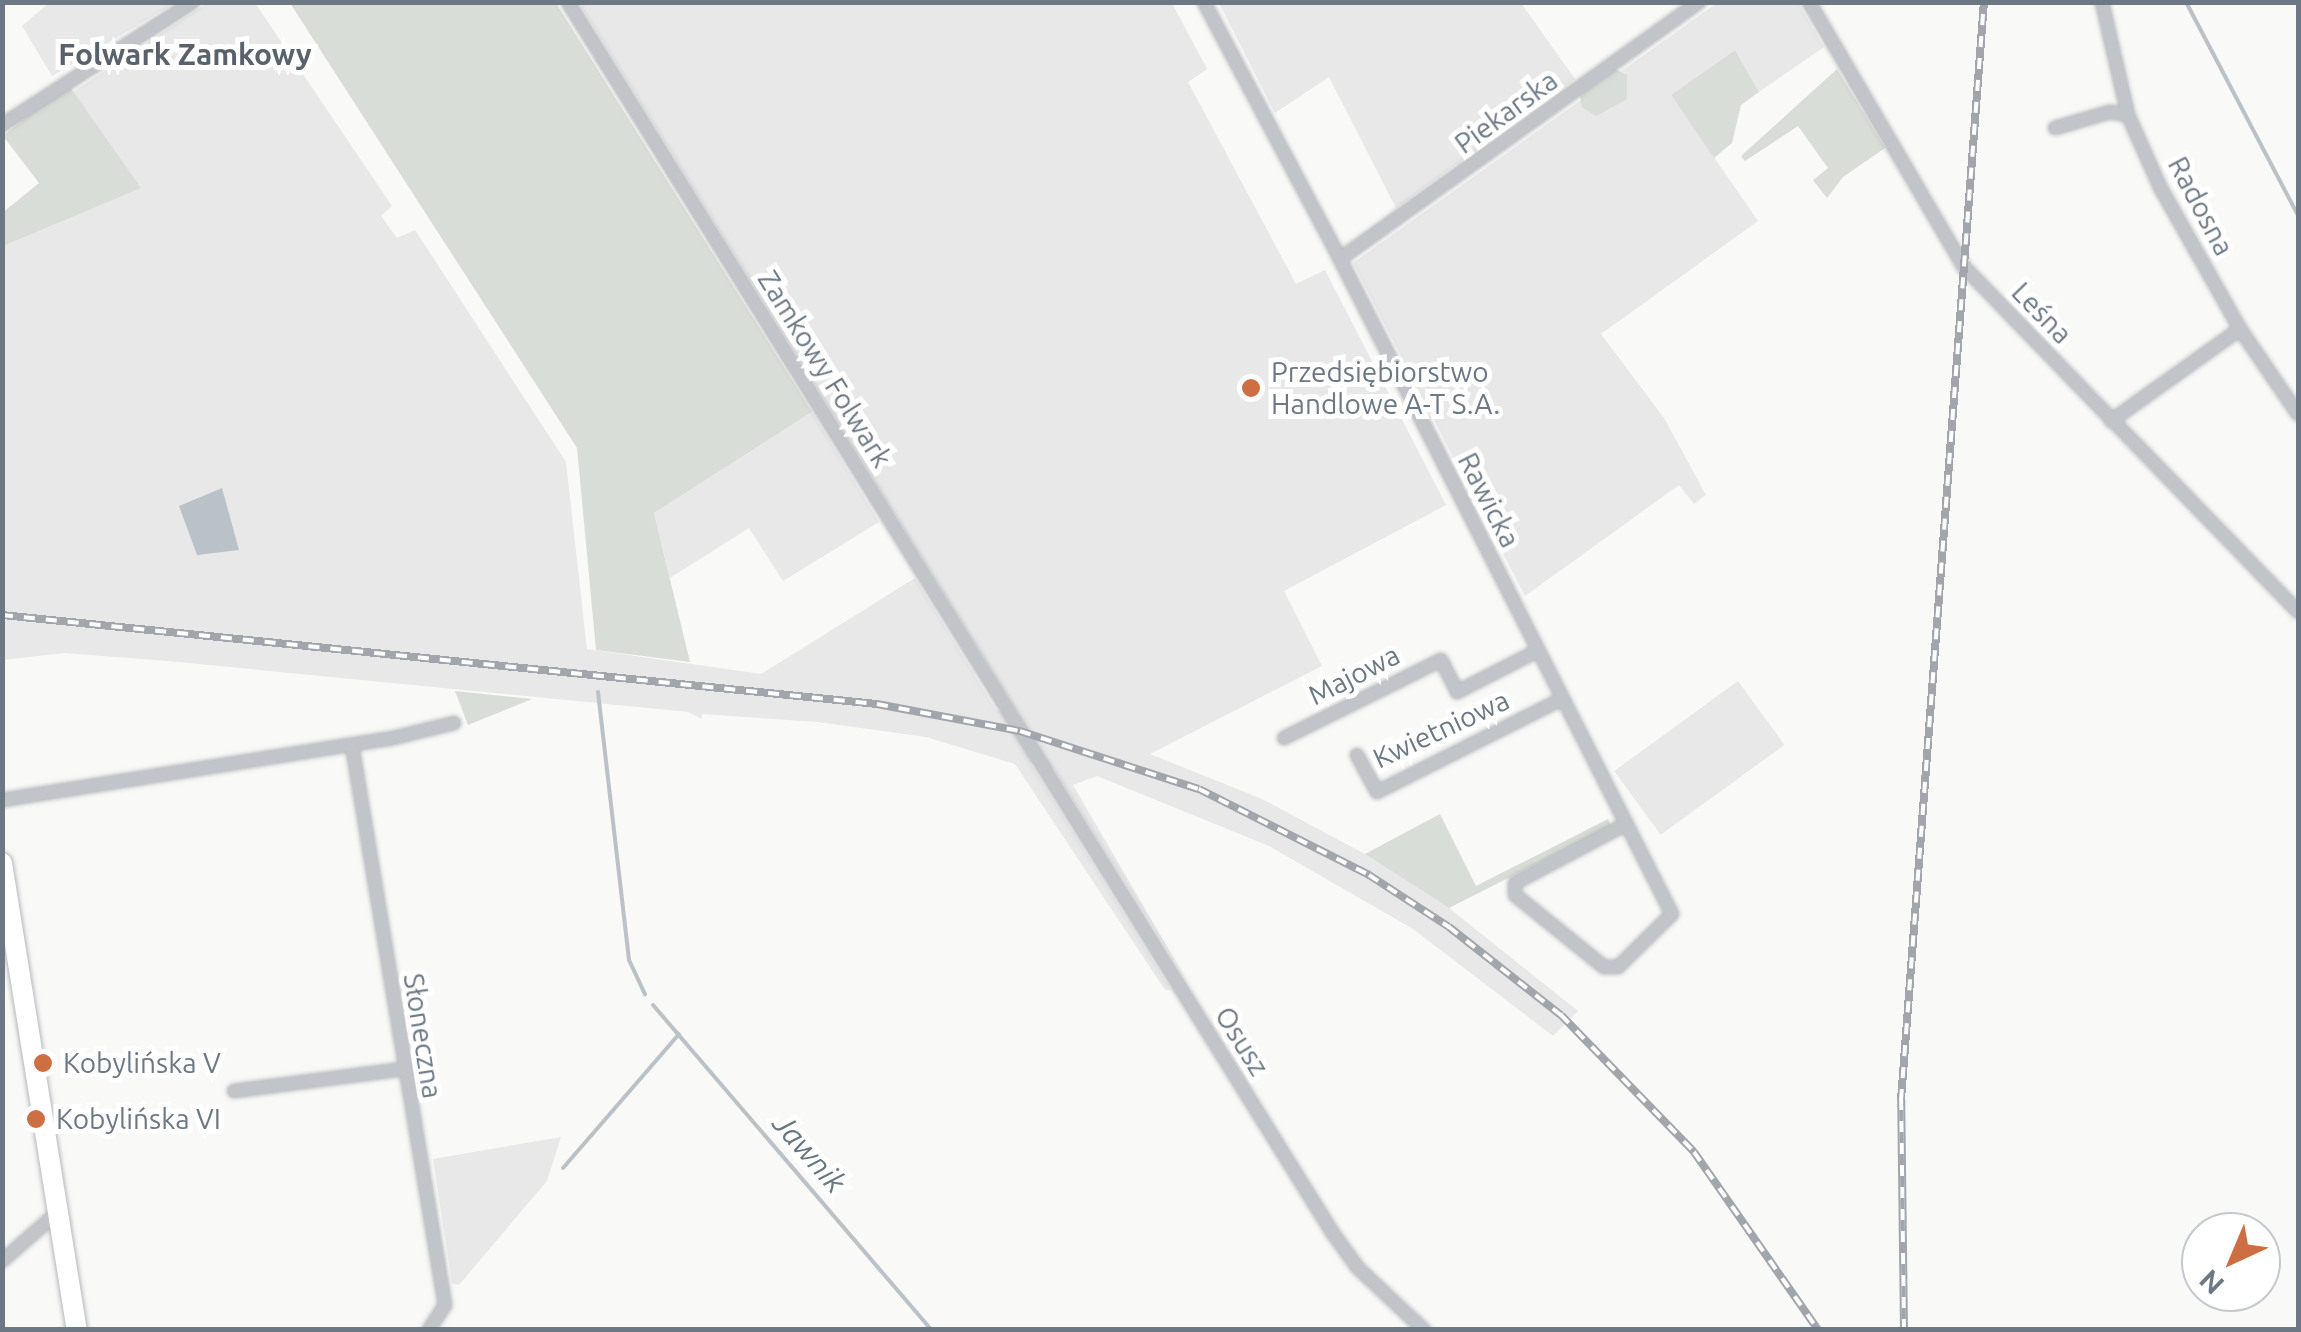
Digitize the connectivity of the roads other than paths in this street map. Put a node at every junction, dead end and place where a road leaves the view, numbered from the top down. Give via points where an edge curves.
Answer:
1 (193, 2) edge
2 (568, 2) edge
3 (1204, 2) edge
4 (1699, 2) edge
5 (1810, 2) edge
6 (2102, 2) edge
7 (2128, 115) junction
8 (2, 125) edge
9 (2055, 128) dead end
10 (1340, 259) junction
11 (2240, 329) junction
12 (2298, 414) edge
13 (2111, 421) junction
14 (2298, 612) edge
15 (1538, 651) junction
16 (1562, 699) junction
17 (454, 723) dead end
18 (1284, 738) dead end
19 (352, 745) junction
20 (1357, 755) dead end
21 (1040, 762) joint
22 (2, 800) edge
23 (1626, 824) junction
24 (2, 863) edge
25 (403, 1070) junction
26 (234, 1091) dead end
27 (58, 1212) junction
28 (2, 1261) edge
29 (77, 1330) edge
30 (429, 1330) edge
31 (1424, 1330) edge

1 - 8 street
2 - 21 street, Zamkowy Folwark
3 - 10 street, Rawicka
4 - 10 street, Piekarska
5 - 13 street, Leśna via 1950,248
6 - 7 street, Radosna
7 - 9 street via 2110,112
7 - 11 street, Radosna
10 - 15 street, Rawicka
11 - 12 street, Radosna
11 - 13 street
13 - 14 street, Leśna
15 - 16 street, Rawicka
15 - 18 street, Majowa via 1457,692 1440,660
16 - 20 street, Kwietniowa via 1378,792
16 - 23 street, Rawicka
17 - 19 street
19 - 22 street
19 - 25 street, Słoneczna
21 - 31 street, Osusz via 1345,1252
23 - 23 street, Rawicka via 1672,914 1618,966 1604,966 1515,895 1515,883
24 - 27 main road
25 - 26 street
25 - 30 street, Słoneczna via 445,1305
27 - 28 street
27 - 29 main road

